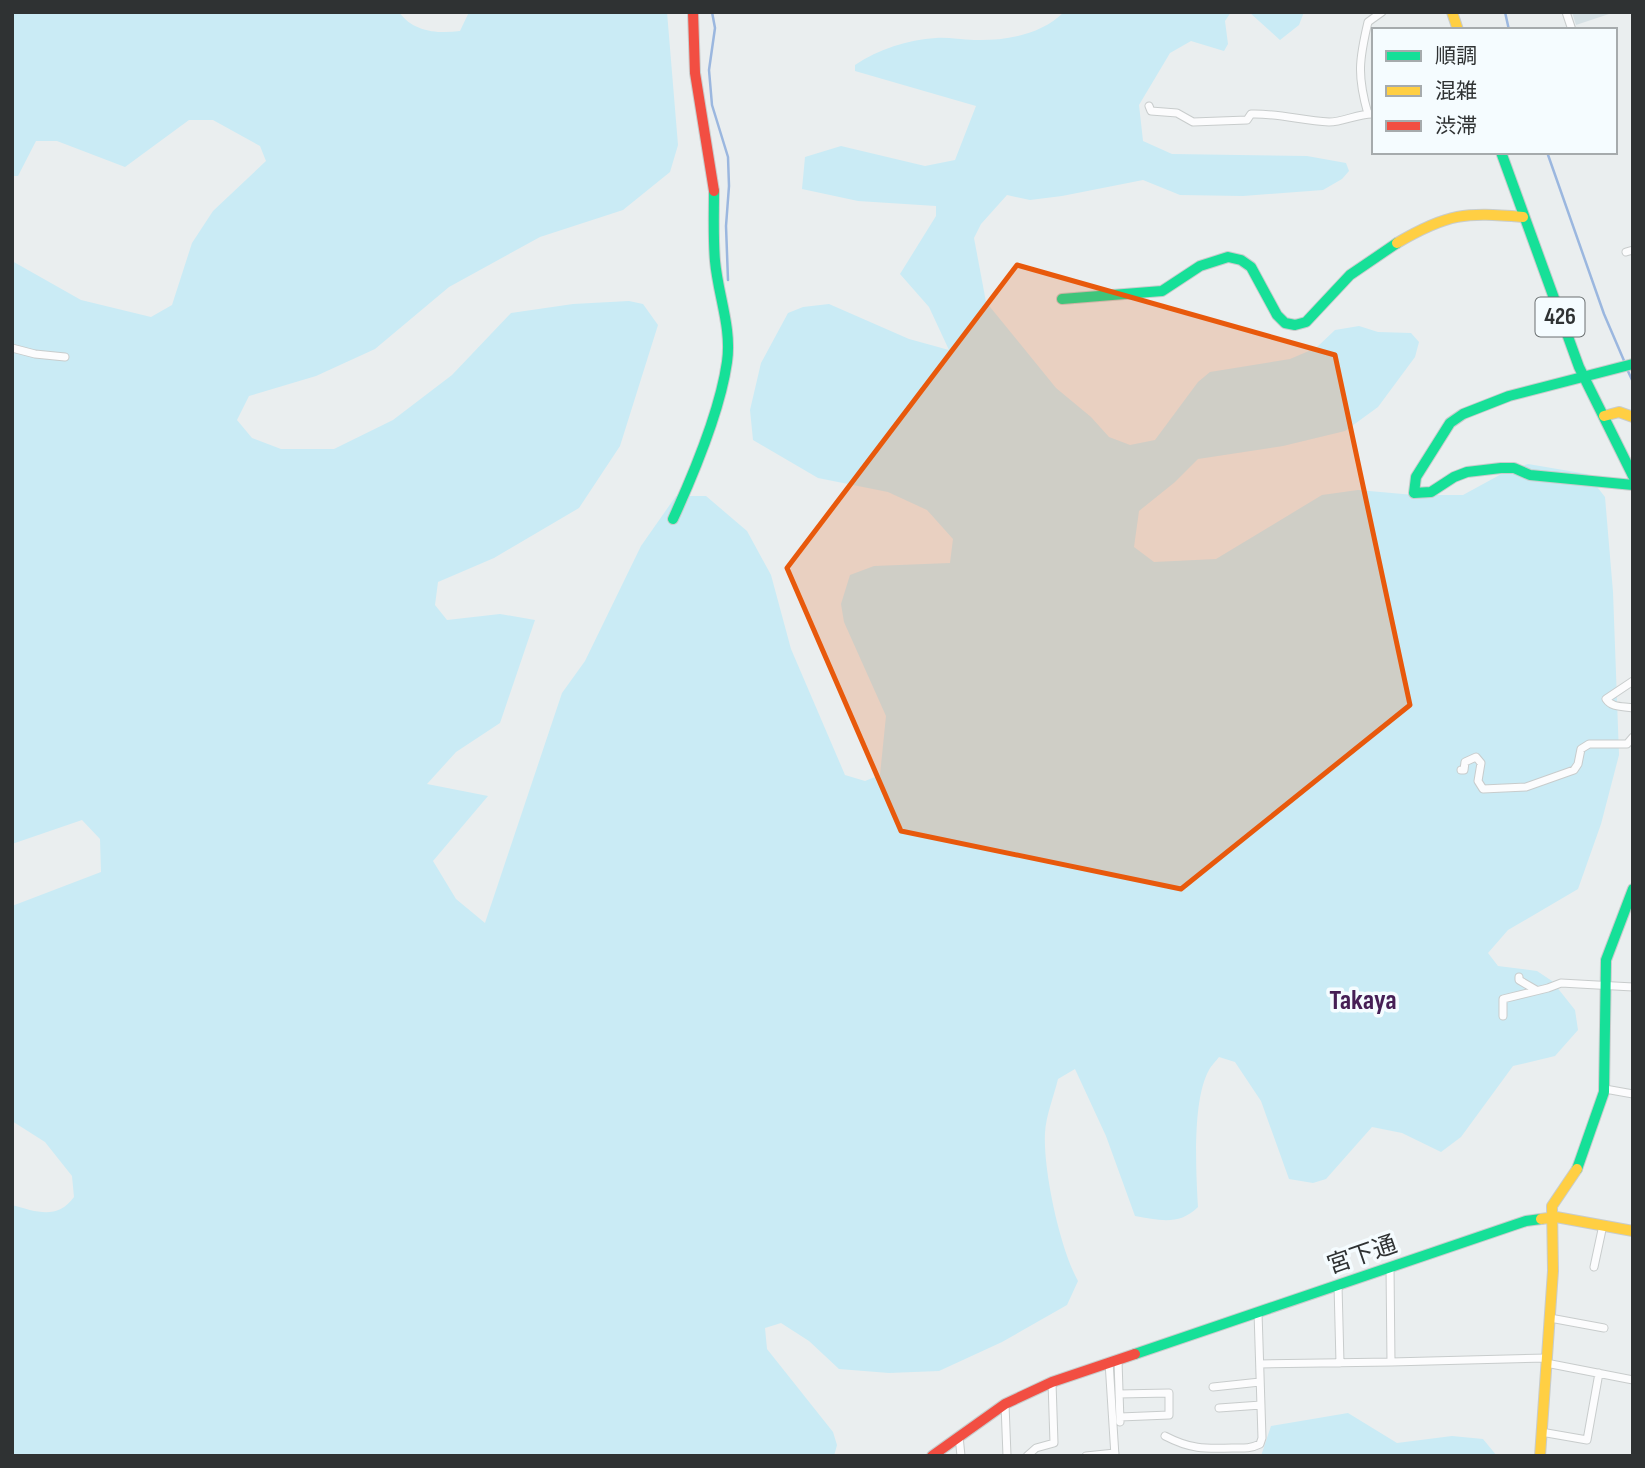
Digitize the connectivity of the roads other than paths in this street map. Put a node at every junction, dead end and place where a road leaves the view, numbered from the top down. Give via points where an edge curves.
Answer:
1 (693, 12) edge
2 (1382, 12) edge
3 (1149, 106) dead end
4 (1371, 114) edge
5 (1502, 154) edge
6 (1523, 217) junction
7 (1062, 299) dead end
8 (12, 348) edge
9 (65, 357) dead end
10 (1629, 365) edge
11 (1584, 378) junction
12 (1604, 416) junction
13 (1633, 417) edge
14 (1633, 476) edge
15 (1633, 485) edge
16 (673, 519) dead end
17 (1633, 681) edge
18 (1633, 708) edge
19 (1633, 737) edge
20 (1462, 772) dead end
21 (1633, 889) edge
22 (1519, 977) dead end
23 (1605, 986) junction
24 (1633, 987) edge
25 (1536, 991) junction
26 (1503, 1016) dead end
27 (1605, 1089) junction
28 (1633, 1094) edge
29 (1553, 1217) junction
30 (1603, 1225) junction
31 (1633, 1231) edge
32 (1390, 1267) junction
33 (1594, 1267) dead end
34 (1338, 1285) junction
35 (1258, 1312) junction
36 (1550, 1318) junction
37 (1604, 1328) dead end
38 (1546, 1360) junction
39 (1114, 1361) junction
40 (1391, 1362) junction
41 (1340, 1363) junction
42 (1259, 1364) junction
43 (1599, 1373) junction
44 (1633, 1380) edge
45 (1052, 1382) junction
46 (1260, 1382) junction
47 (1213, 1387) dead end
48 (1119, 1394) junction
49 (1005, 1404) junction
50 (1261, 1405) junction
51 (1219, 1408) dead end
52 (1541, 1432) junction
53 (959, 1436) junction
54 (1165, 1436) dead end
55 (1246, 1452) edge
56 (937, 1454) edge
57 (1117, 1455) edge
58 (961, 1456) edge
59 (1007, 1456) edge
60 (1027, 1456) edge
61 (1086, 1456) edge
62 (1540, 1456) edge

1 - 16 main road via 695,74 714,180 715,261 727,330 727,361 694,473
2 - 4 street via 1368,22 1359,59 1362,92
3 - 4 street via 1151,111 1177,113 1204,123 1247,120 1251,114 1335,122
5 - 6 main road, 426
6 - 7 main road via 1442,219 1351,273 1306,322 1295,325 1285,323 1278,314 1251,267 1228,257 1200,267 1162,290
6 - 11 main road, 426
8 - 9 street
10 - 11 main road
11 - 12 main road, 426
11 - 15 main road via 1512,394 1458,417 1416,477 1414,493 1431,493 1468,472 1515,468 1530,475
12 - 13 main road via 1619,412
12 - 14 main road, 426
17 - 18 street via 1606,699
19 - 20 street via 1628,744 1589,744 1581,749 1574,770 1526,787 1483,789 1478,781 1481,763 1476,757 1465,762
21 - 23 main road via 1606,961
22 - 25 street
23 - 24 street
23 - 25 street via 1561,983
23 - 27 main road
25 - 26 street via 1503,999
27 - 28 street
27 - 29 main road via 1580,1164 1555,1199
29 - 30 main road, 宮下通
29 - 32 main road, 宮下通 via 1526,1221
29 - 36 main road
30 - 31 main road, 宮下通
30 - 33 street
32 - 34 main road, 宮下通
32 - 40 street
34 - 35 main road, 宮下通
34 - 41 street
35 - 39 main road, 宮下通
35 - 42 street
36 - 37 street
36 - 38 main road
38 - 40 street
38 - 43 street
38 - 52 main road
39 - 45 main road, 宮下通
39 - 48 street
39 - 57 street
40 - 41 street
41 - 42 street
42 - 46 street
43 - 44 street
43 - 52 street via 1587,1440
45 - 49 main road, 宮下通
45 - 60 street via 1054,1443
46 - 47 street
46 - 50 street
48 - 48 street via 1169,1392 1169,1415 1120,1420
49 - 53 main road, 宮下通
49 - 59 street
50 - 51 street
50 - 55 street via 1261,1441
52 - 62 main road
53 - 56 main road, 宮下通
53 - 58 street
54 - 55 street via 1201,1450
57 - 61 street

